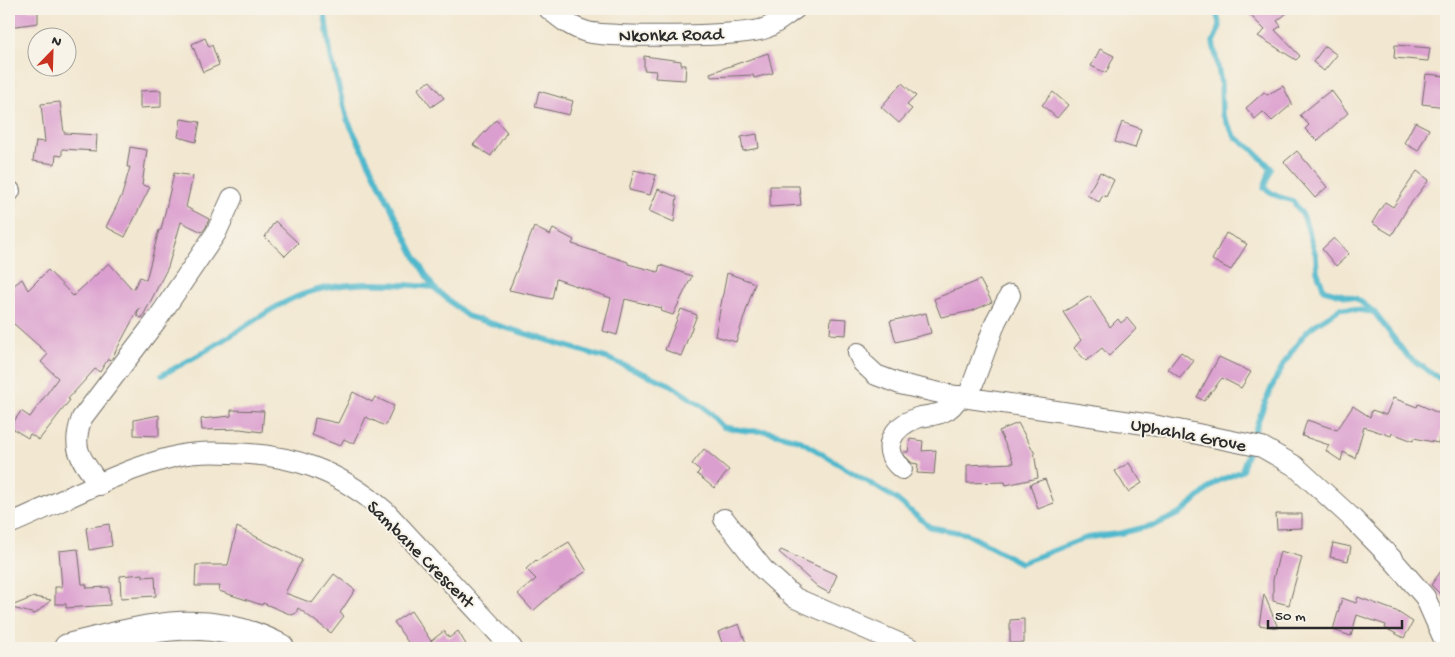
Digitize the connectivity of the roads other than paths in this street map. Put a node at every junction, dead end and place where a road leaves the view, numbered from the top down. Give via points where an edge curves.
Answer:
1 (549, 9) edge
2 (795, 9) edge
3 (232, 198) dead end
4 (1010, 295) dead end
5 (858, 353) dead end
6 (964, 397) junction
7 (902, 469) dead end
8 (100, 485) junction
9 (724, 518) dead end
10 (9, 524) edge
11 (1446, 644) edge
12 (68, 648) edge
13 (280, 648) edge
14 (512, 648) edge
15 (910, 648) edge

1 - 2 street, Nkonka Road via 572,27 589,32 688,35 766,28
3 - 8 street via 216,233 156,321 82,418 77,436 78,454
4 - 6 street
5 - 6 street, Uphahla Grove via 869,370 883,378
6 - 7 street via 945,412 919,417 899,429 889,446 889,454
6 - 11 street, Uphahla Grove via 1158,426 1242,442 1280,456 1302,472 1393,560 1425,597
8 - 10 street, Sambane Crescent
8 - 14 street, Sambane Crescent via 165,459 208,452 264,454 300,462 330,474 385,511
9 - 15 street via 762,570 784,590 846,622
12 - 13 street via 178,624 224,627

